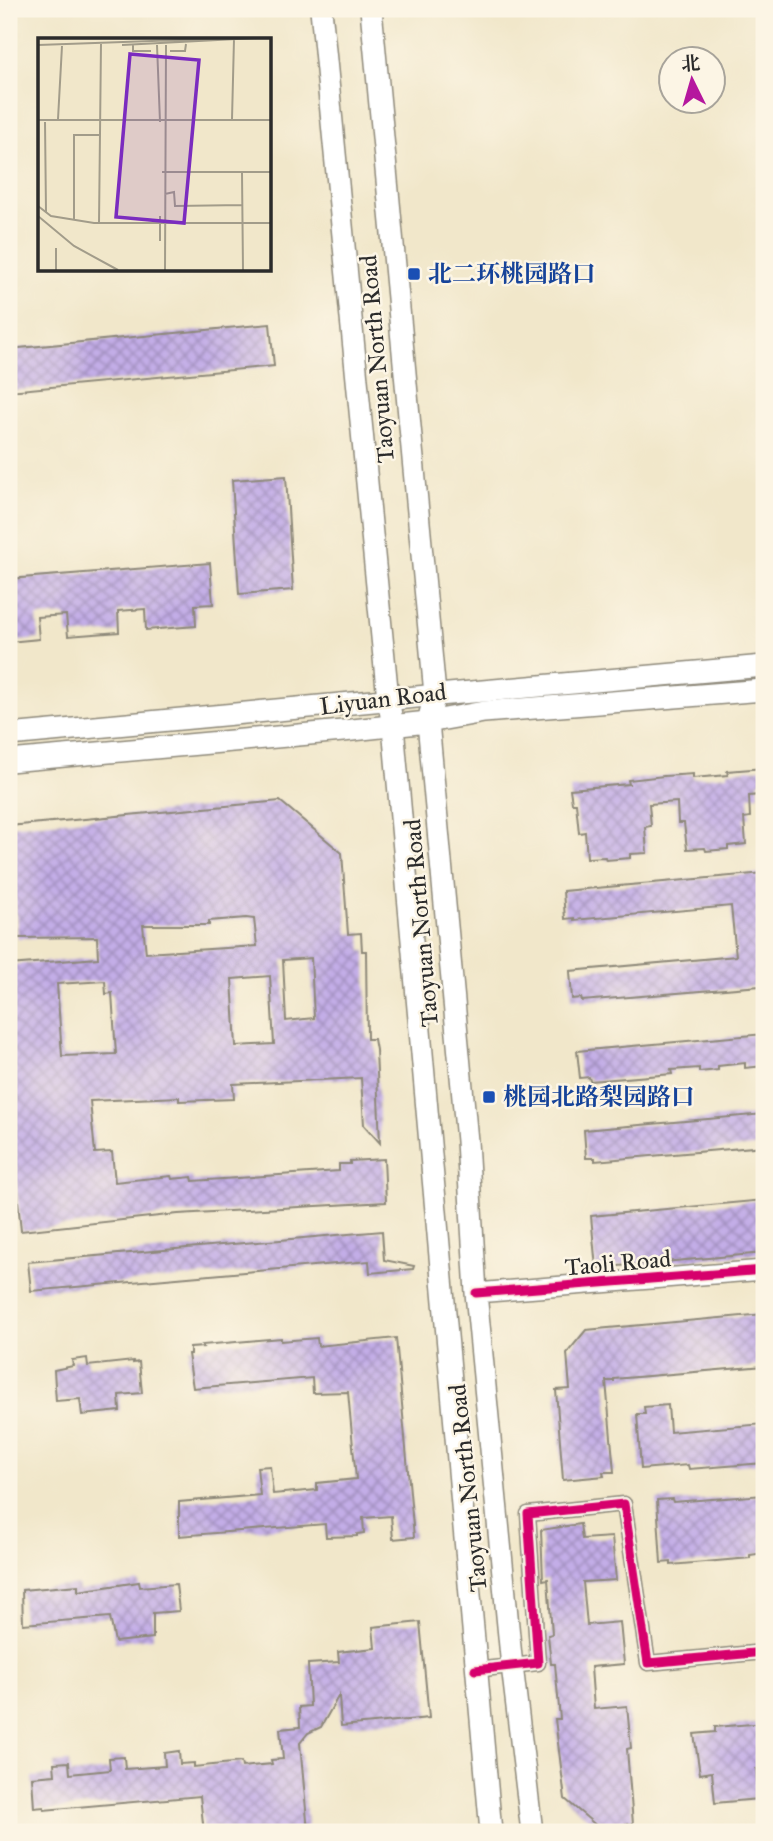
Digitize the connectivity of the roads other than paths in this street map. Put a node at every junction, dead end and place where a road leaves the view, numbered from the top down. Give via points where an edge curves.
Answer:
1 (321, 9) edge
2 (372, 9) edge
3 (764, 666) edge
4 (764, 690) edge
5 (435, 694) junction
6 (388, 699) junction
7 (428, 722) junction
8 (393, 726) junction
9 (9, 735) edge
10 (9, 761) edge
11 (764, 1270) edge
12 (476, 1293) junction
13 (764, 1652) edge
14 (512, 1665) junction
15 (475, 1670) junction
16 (491, 1832) edge
17 (532, 1832) edge

1 - 6 main road, Taoyuan North Road
2 - 5 main road, Taoyuan North Road
3 - 5 main road, Liyuan Road
4 - 7 main road, Liyuan Road via 484,712
5 - 6 main road, Liyuan Road
5 - 7 main road, Taoyuan North Road
6 - 8 main road, Taoyuan North Road
6 - 9 main road, Liyuan Road
7 - 8 main road, Liyuan Road
7 - 12 main road, Taoyuan North Road via 465,1119
8 - 10 main road, Liyuan Road
8 - 15 main road, Taoyuan North Road
11 - 12 street, Taoli Road
12 - 14 main road, Taoyuan North Road
13 - 14 street via 648,1662 624,1504 528,1514 538,1663
14 - 15 street
14 - 17 main road, Taoyuan North Road
15 - 16 main road, Taoyuan North Road

